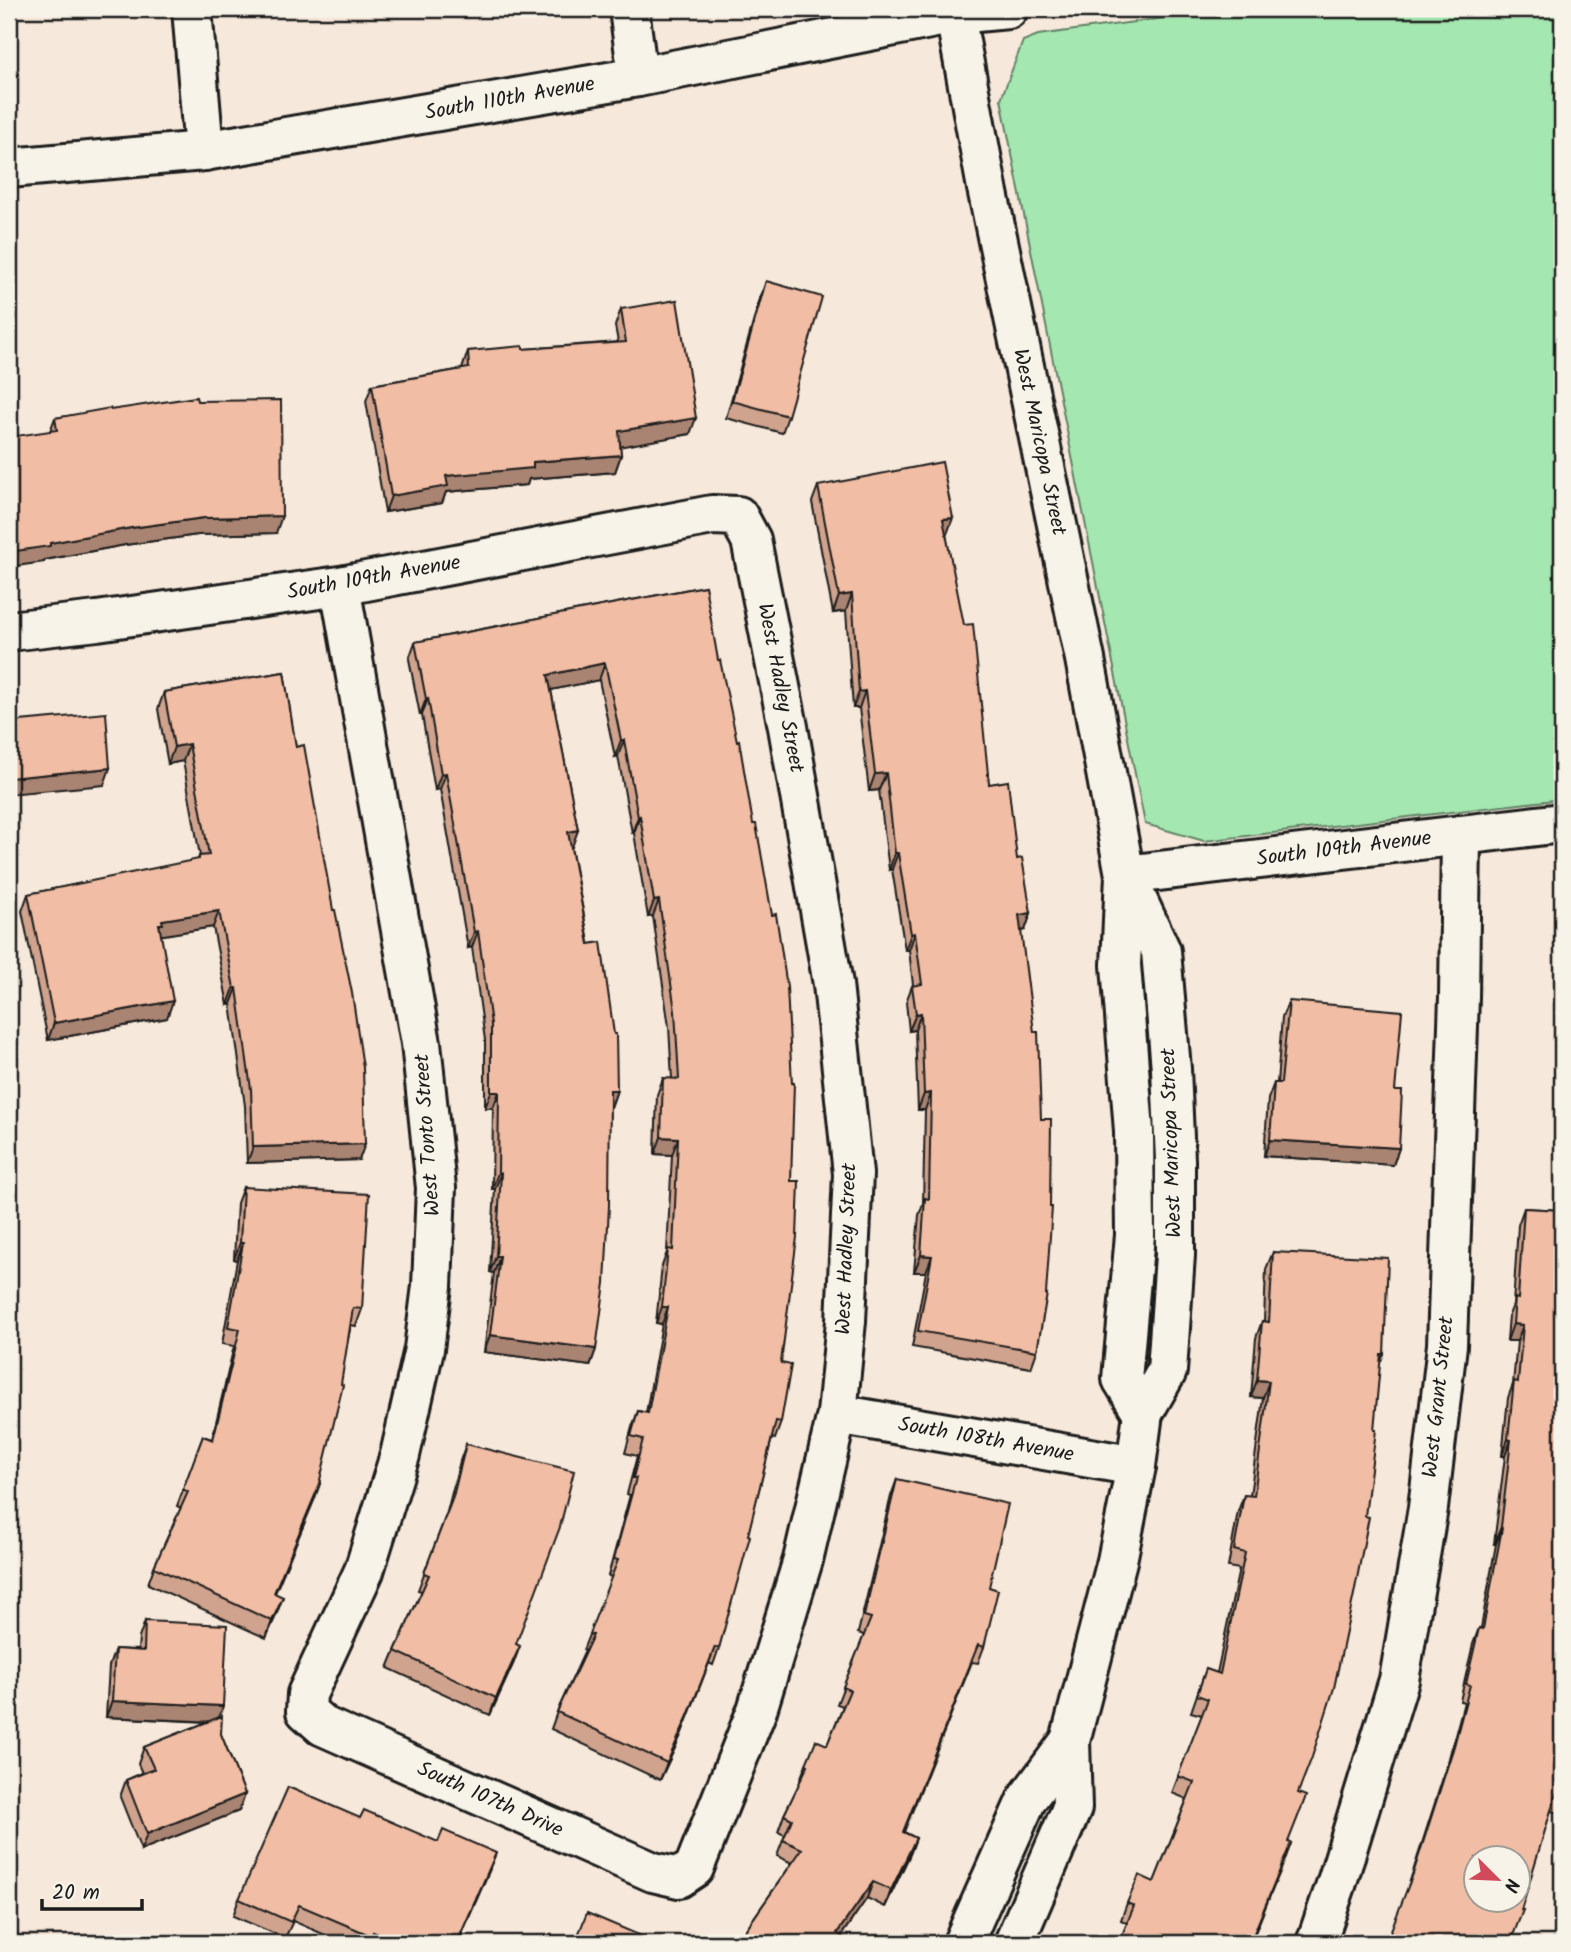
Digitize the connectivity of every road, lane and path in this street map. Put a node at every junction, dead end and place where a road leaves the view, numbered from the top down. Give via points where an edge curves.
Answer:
1 (192, 9) edge
2 (629, 9) edge
3 (1008, 9) edge
4 (954, 12) edge
5 (638, 77) junction
6 (204, 151) junction
7 (9, 168) edge
8 (738, 516) joint
9 (340, 586) junction
10 (9, 631) edge
11 (1562, 823) edge
12 (1461, 835) junction
13 (1125, 874) junction
14 (836, 1414) junction
15 (1136, 1466) junction
16 (306, 1711) joint
17 (1070, 1741) junction
18 (679, 1878) joint
19 (963, 1943) edge
20 (1014, 1943) edge
21 (1316, 1943) edge

1 - 6 street
2 - 5 street
3 - 4 street, South 110th Avenue
4 - 5 street, South 110th Avenue
4 - 13 street, West Maricopa Street
5 - 6 street, South 110th Avenue
6 - 7 street, South 110th Avenue
8 - 9 street, South 109th Avenue via 712,515
8 - 14 street, West Hadley Street via 754,553 833,984 853,1174
9 - 10 street, South 109th Avenue
9 - 16 street, West Tonto Street via 421,1043 436,1188 424,1349 400,1455 364,1571 307,1694
11 - 12 street, South 109th Avenue
12 - 13 street, South 109th Avenue
12 - 21 street, West Grant Street via 1447,1345 1428,1508 1399,1679
13 - 15 street, West Maricopa Street via 1121,965 1134,1131 1135,1235 1122,1378 1143,1413
14 - 15 street, South 108th Avenue
14 - 18 street, West Hadley Street via 803,1560 757,1710 694,1868
15 - 17 street, West Maricopa Street via 1117,1562
16 - 18 street, South 107th Drive via 323,1726 653,1872
17 - 19 street, West Maricopa Street via 1027,1799
17 - 20 street, West Maricopa Street via 1072,1808

